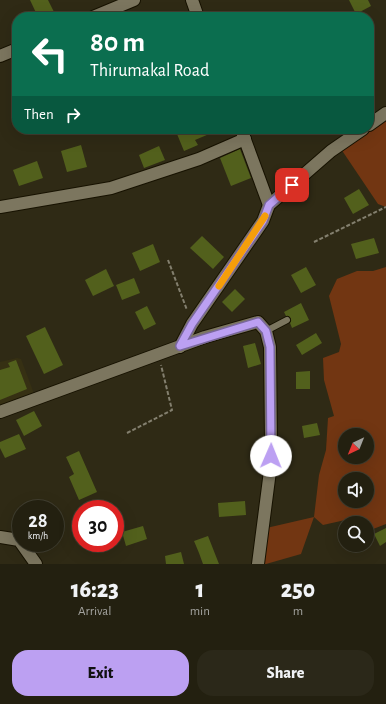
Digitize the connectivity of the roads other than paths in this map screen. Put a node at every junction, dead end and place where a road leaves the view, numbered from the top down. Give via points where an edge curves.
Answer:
1 (134, 0) edge
2 (192, 0) edge
3 (105, 12) edge
4 (196, 12) edge
5 (12, 51) edge
6 (0, 56) edge
7 (386, 113) edge
8 (374, 121) edge
9 (243, 134) edge
10 (356, 134) edge
11 (269, 205) junction
12 (0, 207) edge
13 (287, 320) dead end
14 (266, 331) junction
15 (178, 347) junction
16 (0, 412) edge
17 (0, 537) edge
18 (36, 564) edge
19 (258, 564) edge

1 - 3 street
2 - 4 street
5 - 6 street
7 - 8 street
9 - 11 street
9 - 12 street via 192,162 111,188
10 - 11 street
11 - 15 street via 263,221
13 - 14 lane
14 - 15 street via 258,322
14 - 19 street via 270,347 271,442 270,471
15 - 16 street
17 - 18 street via 19,540

